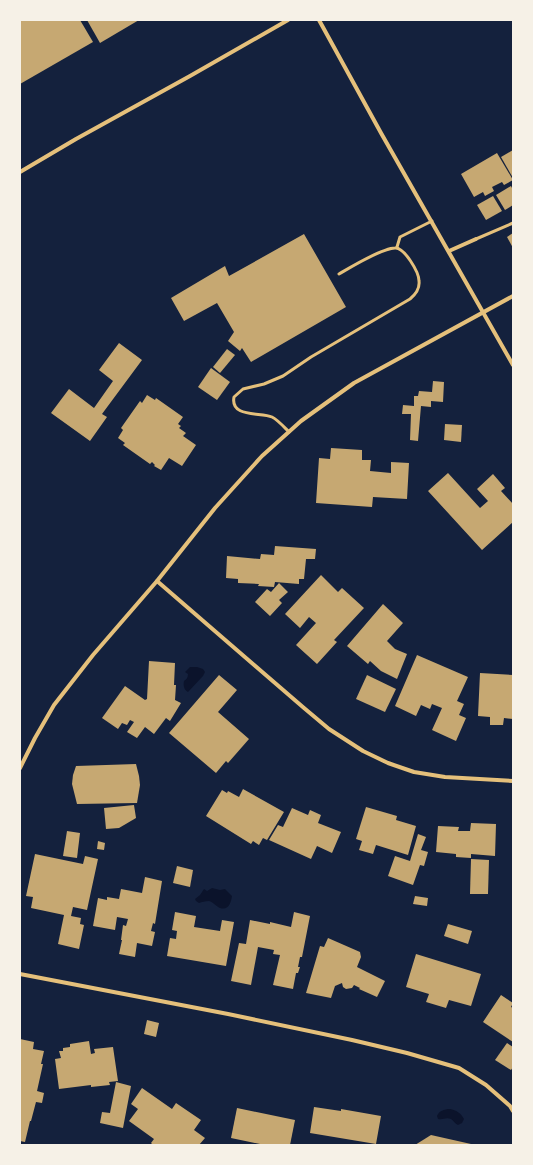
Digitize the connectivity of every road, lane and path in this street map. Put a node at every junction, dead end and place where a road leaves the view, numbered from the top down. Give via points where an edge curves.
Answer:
1 (288, 20) edge
2 (319, 20) edge
3 (20, 172) edge
4 (432, 221) junction
5 (513, 223) edge
6 (476, 240) joint
7 (397, 247) junction
8 (449, 251) junction
9 (339, 274) dead end
10 (513, 296) edge
11 (483, 312) junction
12 (513, 365) edge
13 (289, 432) junction
14 (158, 581) junction
15 (20, 768) edge
16 (513, 781) edge
17 (20, 974) edge
18 (513, 1111) edge

1 - 3 street
2 - 4 street
4 - 7 lane via 400,237
4 - 8 street
5 - 6 lane
6 - 8 street
7 - 9 lane via 379,252
7 - 13 lane via 407,256 419,278 416,293 410,299 283,376 243,389 234,397 234,404 240,411 272,417
8 - 11 street
10 - 11 street
11 - 12 street
11 - 13 street via 354,383
13 - 14 street via 262,456 215,508
14 - 15 street via 93,655 54,705
14 - 16 street via 329,729 363,751 414,772 445,777
17 - 18 street via 228,1014 407,1053 459,1068 486,1085

